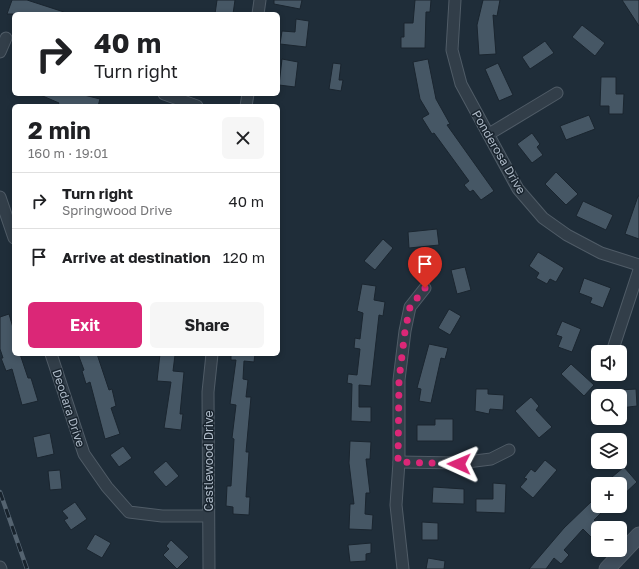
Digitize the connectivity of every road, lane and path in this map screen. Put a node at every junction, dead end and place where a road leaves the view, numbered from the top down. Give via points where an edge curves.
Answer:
1 (260, 0) edge
2 (455, 0) edge
3 (258, 12) edge
4 (7, 38) edge
5 (0, 52) edge
6 (557, 93) dead end
7 (170, 96) edge
8 (192, 104) edge
9 (489, 134) junction
10 (0, 197) edge
11 (12, 230) edge
12 (639, 265) edge
13 (639, 270) edge
14 (425, 288) dead end
15 (614, 345) edge
16 (52, 356) edge
17 (212, 356) edge
18 (509, 450) dead end
19 (398, 462) junction
20 (208, 516) junction
21 (639, 535) edge
22 (209, 569) edge
23 (403, 569) edge
24 (607, 569) edge

1 - 3 street
2 - 9 street, Ponderosa Drive via 452,50 461,84
4 - 5 street
6 - 9 street
7 - 8 street
9 - 12 street, Ponderosa Drive via 518,189 543,218 567,235 601,253
10 - 11 street
13 - 15 street
14 - 19 street via 410,307 405,331 399,380
16 - 20 street, Deodara Drive via 84,454 107,487 129,512 162,516
17 - 20 street, Castlewood Drive via 208,392
18 - 19 street via 492,459 459,464
19 - 23 street via 396,505
20 - 22 street, Castlewood Drive
21 - 24 street

